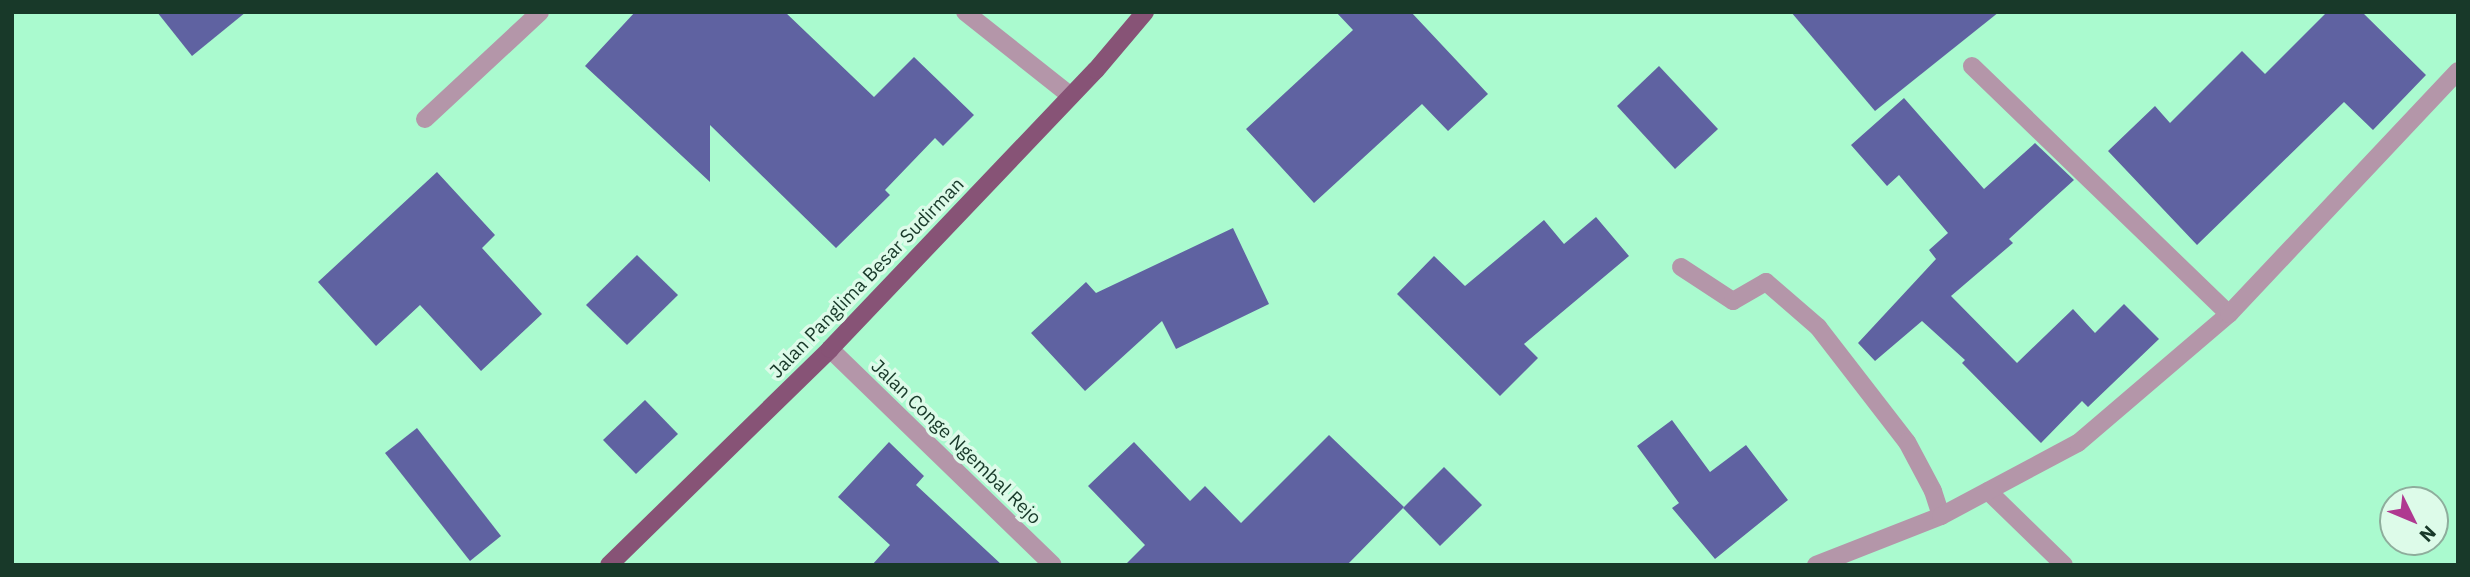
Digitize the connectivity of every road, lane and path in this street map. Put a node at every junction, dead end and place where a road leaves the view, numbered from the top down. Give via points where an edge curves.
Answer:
1 (540, 12) edge
2 (965, 12) edge
3 (1145, 12) edge
4 (1972, 65) dead end
5 (2458, 71) edge
6 (1071, 96) junction
7 (425, 119) dead end
8 (1681, 267) dead end
9 (2229, 314) junction
10 (830, 349) junction
11 (1989, 491) junction
12 (1941, 516) junction
13 (609, 565) edge
14 (1053, 565) edge
15 (1816, 565) edge
16 (2064, 565) edge

1 - 7 street
2 - 6 street
3 - 6 main road, Jalan Panglima Besar Sudirman
4 - 9 street
5 - 9 street
6 - 10 main road, Jalan Panglima Besar Sudirman
8 - 12 street via 1733,301 1766,282 1818,327 1907,442
9 - 11 street via 2078,443
10 - 13 main road, Jalan Panglima Besar Sudirman
10 - 14 street, Jalan Conge Ngembal Rejo
11 - 12 street
11 - 16 street
12 - 15 street

